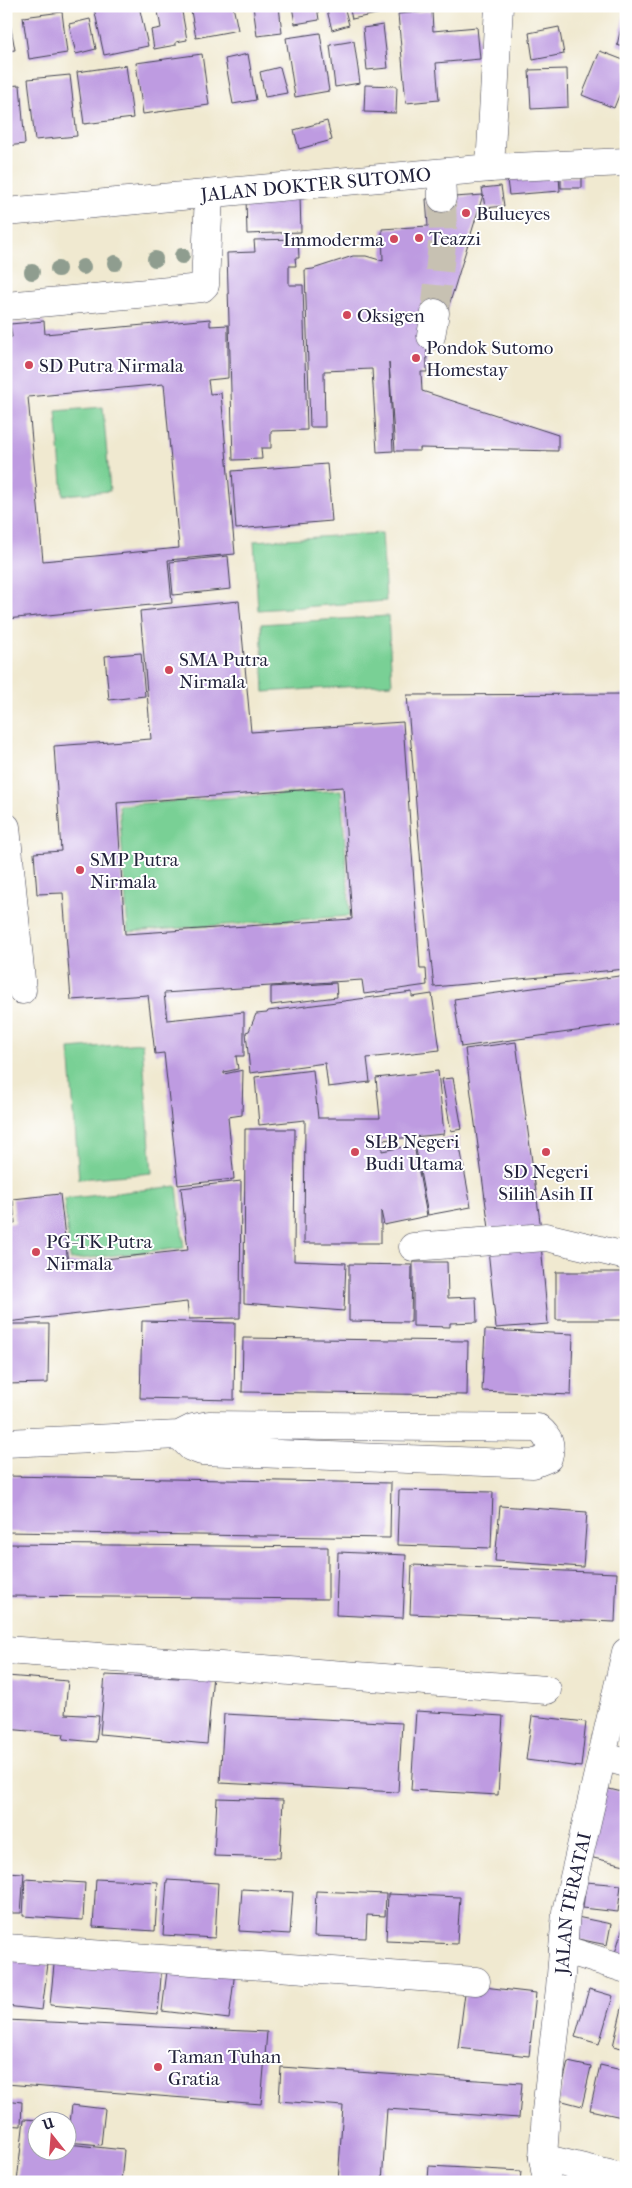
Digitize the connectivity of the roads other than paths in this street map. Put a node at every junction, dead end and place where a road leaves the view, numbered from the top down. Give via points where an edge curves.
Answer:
1 (499, 6) edge
2 (626, 162) edge
3 (490, 168) junction
4 (209, 194) junction
5 (6, 212) edge
6 (6, 306) edge
7 (6, 827) edge
8 (22, 990) dead end
9 (413, 1246) dead end
10 (626, 1256) edge
11 (179, 1435) junction
12 (6, 1443) edge
13 (6, 1650) edge
14 (626, 1652) edge
15 (547, 1690) dead end
16 (614, 1760) edge
17 (6, 1948) edge
18 (563, 1949) junction
19 (626, 1969) edge
20 (476, 1982) dead end
21 (545, 2170) edge
22 (626, 2178) edge

1 - 3 street
2 - 3 street, JALAN DOKTER SUTOMO
3 - 4 street, JALAN DOKTER SUTOMO via 441,185
4 - 5 street, JALAN DOKTER SUTOMO
4 - 6 street via 202,288
7 - 8 street
9 - 10 street via 546,1237
11 - 11 street via 209,1425 538,1428 549,1439 551,1448 548,1458 532,1464 202,1451 191,1447
11 - 12 street
13 - 15 street
14 - 16 street, JALAN TERATAI
16 - 18 street, JALAN TERATAI via 566,1912
17 - 20 street
18 - 19 street
18 - 21 street, JALAN TERATAI via 546,2111
21 - 22 street, JALAN TERATAI

